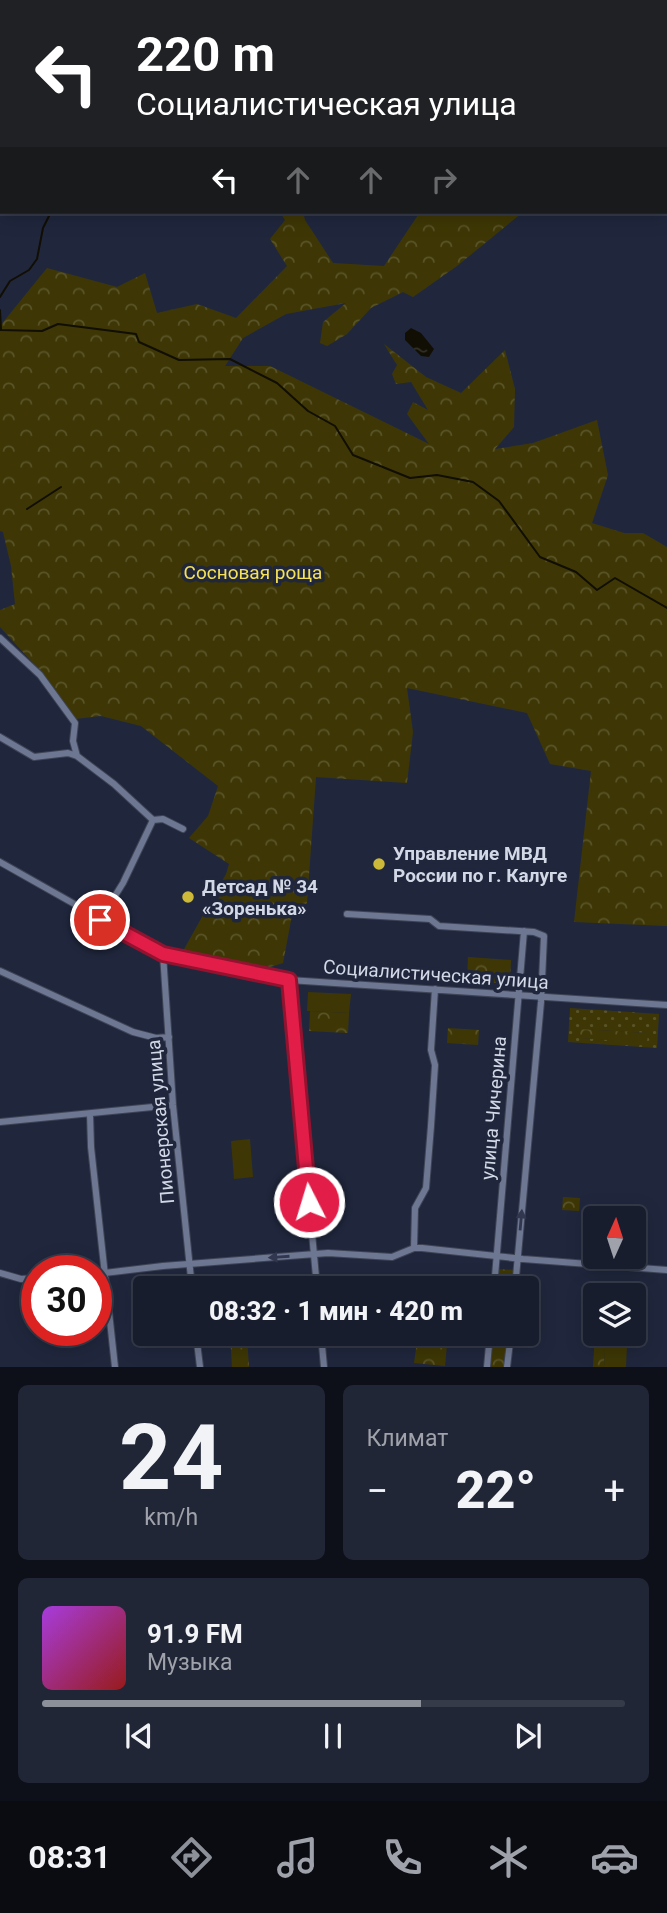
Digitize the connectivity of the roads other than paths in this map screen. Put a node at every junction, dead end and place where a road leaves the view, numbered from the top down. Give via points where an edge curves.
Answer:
1 (159, 0) edge
2 (170, 0) edge
3 (0, 638) edge
4 (0, 737) edge
5 (76, 756) junction
6 (153, 820) junction
7 (183, 829) dead end
8 (0, 862) edge
9 (348, 914) dead end
10 (100, 920) junction
11 (524, 931) junction
12 (163, 954) junction
13 (0, 971) edge
14 (289, 980) junction
15 (435, 989) junction
16 (519, 995) junction
17 (541, 996) junction
18 (667, 1004) edge
19 (169, 1037) junction
20 (173, 1105) junction
21 (90, 1114) junction
22 (0, 1122) edge
23 (414, 1248) junction
24 (314, 1254) junction
25 (99, 1255) edge
26 (497, 1256) junction
27 (518, 1258) junction
28 (189, 1264) junction
29 (667, 1270) edge
30 (0, 1273) edge
31 (112, 1273) edge
32 (190, 1276) edge
33 (316, 1276) edge
34 (495, 1276) edge
35 (516, 1276) edge
36 (21, 1279) edge
37 (112, 1346) edge
38 (197, 1346) edge
39 (322, 1346) edge
40 (489, 1346) edge
41 (509, 1346) edge
42 (115, 1367) edge
43 (200, 1367) edge
44 (324, 1367) edge
45 (487, 1367) edge
46 (507, 1367) edge

1 - 2 street
3 - 5 street via 40,675 75,723
4 - 5 street via 34,757
5 - 6 street
6 - 7 street
6 - 10 street via 124,883
8 - 10 street, Социалистическая улица
9 - 11 street
10 - 12 street, Социалистическая улица
11 - 16 street, улица Чичерина
11 - 17 street, улица Чичерина via 544,936
12 - 14 street, Социалистическая улица
12 - 19 street, Пионерская улица
13 - 19 street via 134,1032
14 - 15 street, Социалистическая улица
14 - 24 street
15 - 16 street, Социалистическая улица
15 - 23 street via 431,1050 435,1068 426,1188 415,1208
16 - 17 street, Социалистическая улица
16 - 26 street, улица Чичерина
17 - 18 street, Социалистическая улица
27 -> 17 street, улица Чичерина
19 - 20 street, Пионерская улица
20 - 21 street
20 - 28 street, Пионерская улица
21 - 22 street
21 - 25 street
23 - 24 street via 392,1257
23 - 26 street
24 -> 28 street
24 - 33 street
26 - 27 street
26 - 34 street, улица Чичерина
27 - 29 street
27 - 35 street, улица Чичерина
28 - 31 street
28 - 32 street, Пионерская улица
30 - 36 street
37 - 42 street
38 - 43 street
39 - 44 street
40 - 45 street
41 - 46 street

